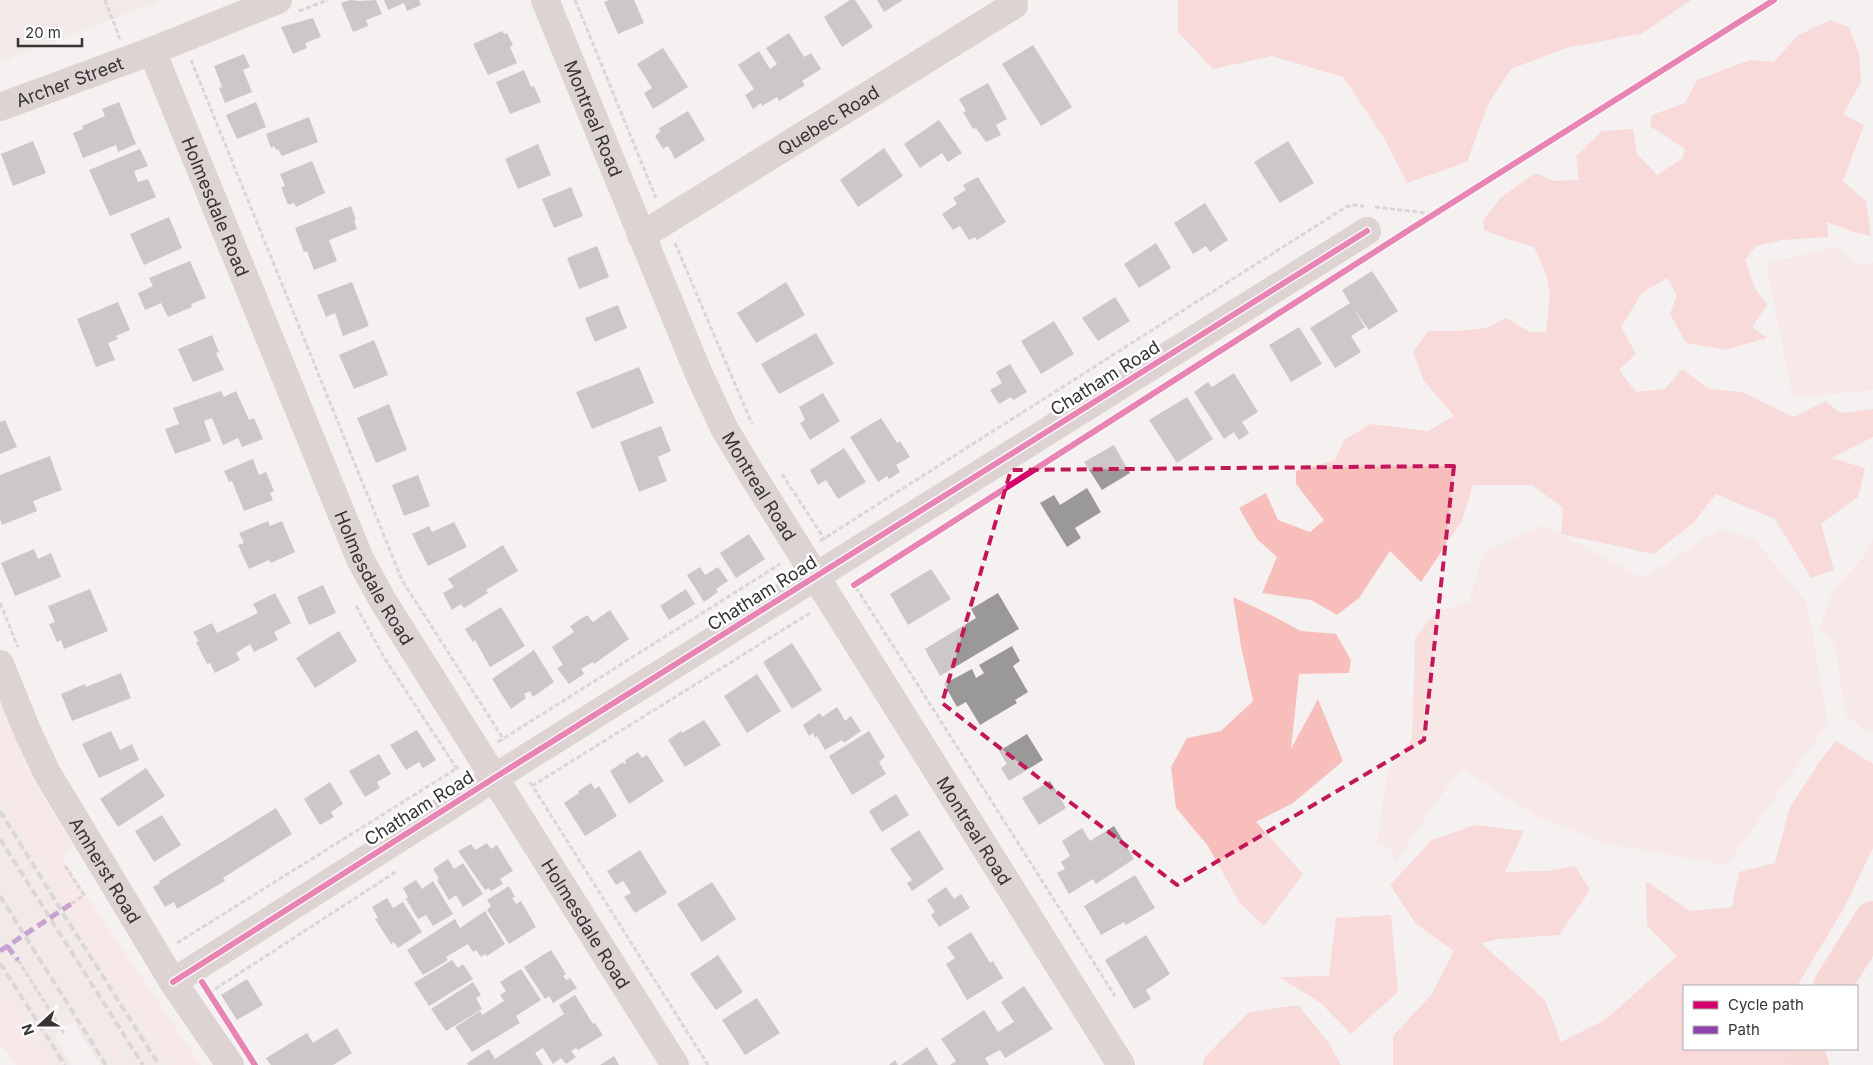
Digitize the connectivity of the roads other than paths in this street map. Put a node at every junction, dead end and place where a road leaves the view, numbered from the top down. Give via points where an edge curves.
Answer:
1 (278, 0) edge
2 (545, 0) edge
3 (1014, 5) dead end
4 (152, 51) junction
5 (0, 107) edge
6 (1367, 231) dead end
7 (641, 236) junction
8 (816, 577) junction
9 (11, 660) edge
10 (494, 778) junction
11 (173, 982) junction
12 (230, 1065) edge
13 (675, 1065) edge
14 (1121, 1065) edge

1 - 4 street, Archer Street
2 - 7 street, Montreal Road
3 - 7 street, Quebec Road
4 - 5 street, Archer Street
4 - 10 street, Holmesdale Road via 360,559 382,601
6 - 8 street, Chatham Road
7 - 8 street, Montreal Road via 724,428
8 - 10 street, Chatham Road
8 - 14 street, Montreal Road
9 - 11 street, Amherst Road via 29,735 47,773
10 - 11 street, Chatham Road
10 - 13 street, Holmesdale Road
11 - 12 street, Amherst Road

